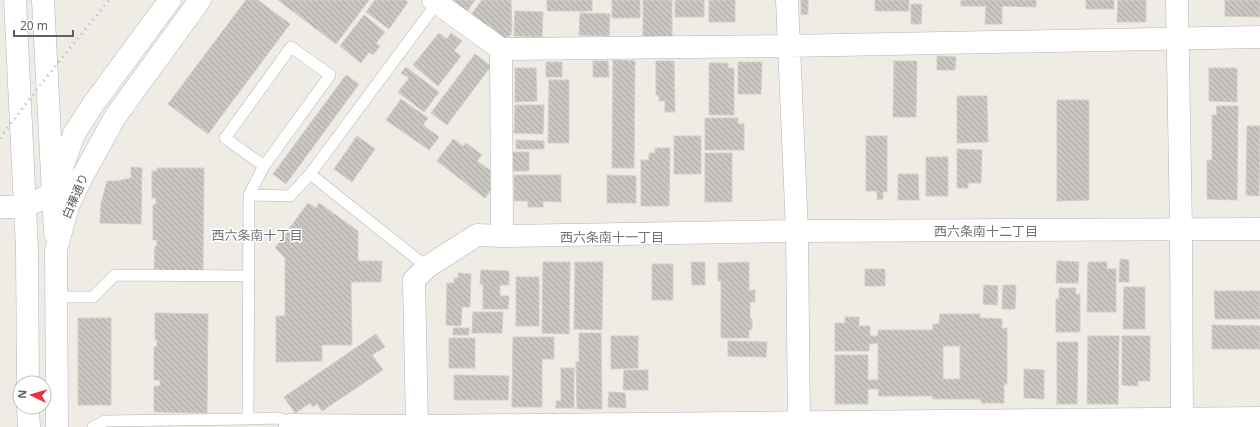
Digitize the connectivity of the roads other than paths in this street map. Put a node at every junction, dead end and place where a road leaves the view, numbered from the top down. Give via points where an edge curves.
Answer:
1 (15, 0) edge
2 (43, 0) edge
3 (170, 0) edge
4 (200, 0) edge
5 (787, 0) edge
6 (1177, 0) edge
7 (435, 1) edge
8 (1260, 37) edge
9 (1177, 38) junction
10 (788, 46) junction
11 (501, 49) junction
12 (49, 122) junction
13 (74, 134) junction
14 (264, 166) junction
15 (310, 174) junction
16 (53, 193) junction
17 (249, 195) junction
18 (0, 207) edge
19 (25, 207) junction
20 (1260, 229) edge
21 (1181, 230) junction
22 (797, 231) junction
23 (502, 236) junction
24 (56, 250) junction
25 (427, 267) junction
26 (248, 276) junction
27 (56, 297) junction
28 (28, 375) edge
29 (28, 415) edge
30 (248, 418) junction
31 (1260, 418) edge
32 (1182, 423) edge
33 (799, 425) edge
34 (290, 426) edge
35 (417, 426) edge
36 (29, 427) edge
37 (57, 427) edge
38 (93, 427) edge

1 - 19 street
2 - 12 street
3 - 13 street, 白樺通り
4 - 24 street, 白樺通り via 114,117 68,206
5 - 10 street
6 - 9 street
7 - 11 street
7 - 15 lane
8 - 9 street
9 - 10 street
9 - 21 street
10 - 11 street
10 - 22 street
11 - 23 street
12 - 13 street via 61,135
12 - 16 street
13 - 16 street, 白樺通り
14 - 14 lane via 330,75 291,47 225,138
14 - 17 lane
15 - 17 lane via 290,196
15 - 25 lane
16 - 19 street
16 - 24 street
17 - 26 lane
18 - 19 street
19 - 28 street
20 - 21 street
21 - 22 street
21 - 32 street
22 - 23 street
22 - 33 street
23 - 25 street via 477,235
24 - 27 street, 白樺通り
25 - 35 street via 414,280
26 - 27 lane via 114,275 93,297
26 - 30 lane
27 - 37 street, 白樺通り
29 - 36 street
30 - 34 lane via 279,418
30 - 38 lane via 105,421
31 - 32 street
32 - 33 street
33 - 35 street
34 - 35 street

